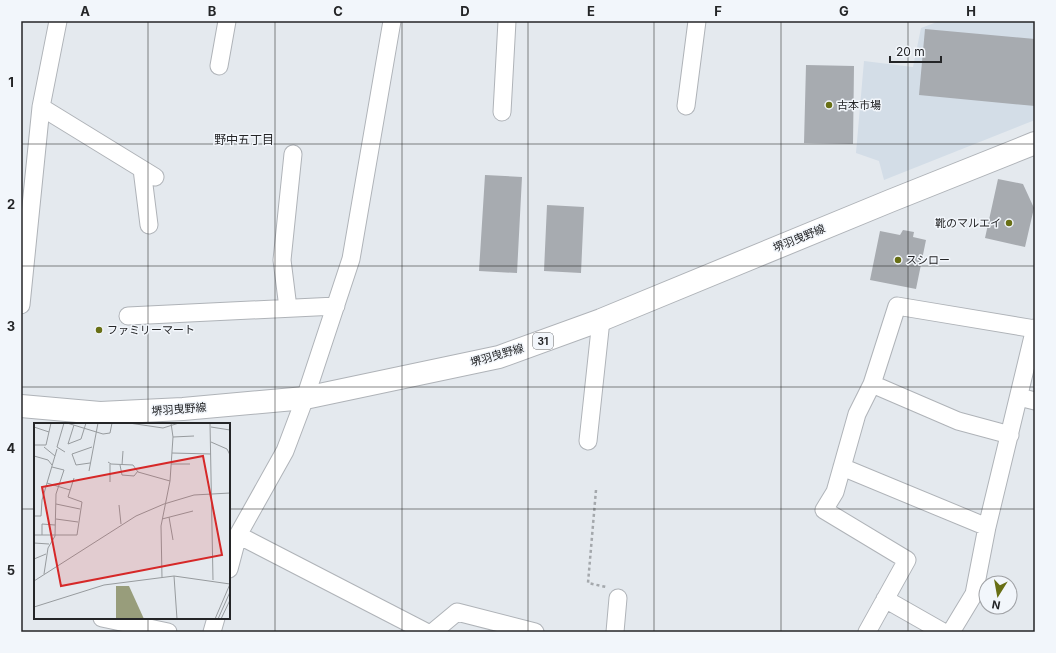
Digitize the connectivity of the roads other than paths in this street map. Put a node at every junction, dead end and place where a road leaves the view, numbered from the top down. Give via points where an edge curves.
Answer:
1 (58, 21) edge
2 (227, 21) edge
3 (392, 21) edge
4 (507, 21) edge
5 (697, 21) edge
6 (219, 66) dead end
7 (686, 106) dead end
8 (41, 107) junction
9 (502, 112) dead end
10 (1035, 143) edge
11 (293, 154) dead end
12 (149, 225) dead end
13 (21, 305) edge
14 (336, 306) junction
15 (288, 308) junction
16 (128, 316) dead end
17 (601, 320) junction
18 (1035, 329) edge
19 (872, 384) junction
20 (305, 398) junction
21 (1027, 399) edge
22 (21, 406) edge
23 (1010, 435) junction
24 (588, 441) dead end
25 (842, 467) junction
26 (986, 527) junction
27 (238, 535) junction
28 (230, 564) edge
29 (618, 598) road end
30 (886, 599) junction
31 (107, 619) edge
32 (216, 619) edge
33 (168, 632) edge
34 (212, 632) edge
35 (426, 632) edge
36 (433, 632) edge
37 (535, 632) edge
38 (615, 632) edge
39 (867, 632) edge
40 (943, 632) edge
41 (951, 632) edge

1 - 8 street
2 - 6 street
3 - 14 street via 351,260
4 - 9 street
5 - 7 street
8 - 12 street via 148,173
8 - 13 street
10 - 17 main road, 堺羽曳野線 / 31
11 - 15 street via 282,260
14 - 15 street
14 - 20 street
15 - 16 street
17 - 20 main road, 堺羽曳野線 / 31 via 499,357
17 - 24 street
18 - 19 street via 897,306
18 - 21 street
19 - 23 street via 958,421
19 - 25 street via 857,414
20 - 22 main road, 堺羽曳野線 / 31 via 183,409 100,413
20 - 27 street via 285,451
21 - 23 street
23 - 26 street
25 - 26 street
25 - 30 street via 835,492 824,510 907,560
26 - 41 street via 974,594
27 - 28 street
27 - 35 street
29 - 38 street
30 - 39 street
30 - 40 street
31 - 33 street
32 - 34 street
36 - 37 street via 457,612

